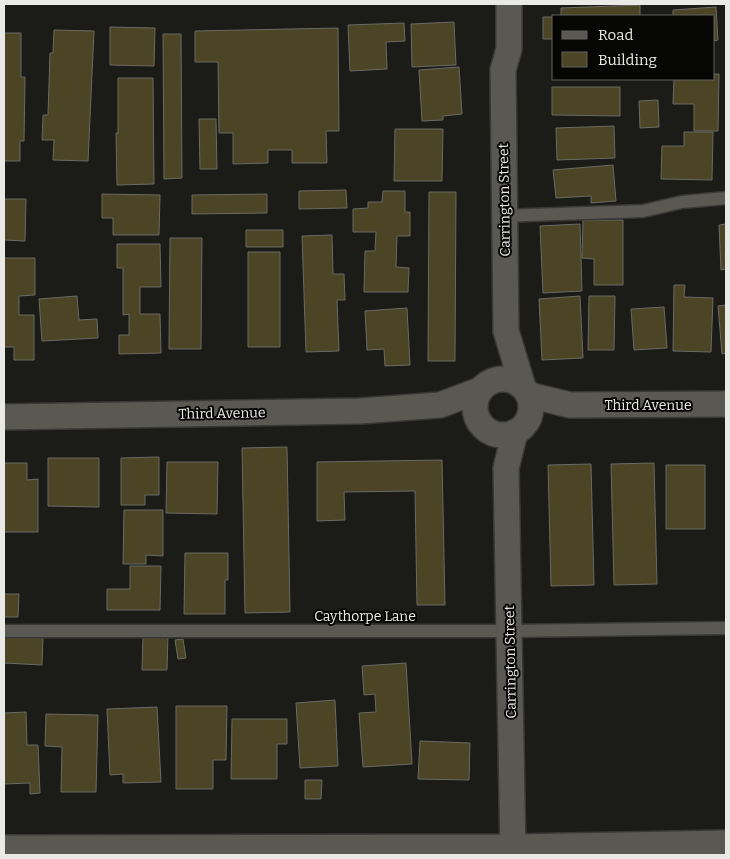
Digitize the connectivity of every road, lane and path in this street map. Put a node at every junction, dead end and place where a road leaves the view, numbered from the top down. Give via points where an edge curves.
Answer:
1 (493, 4) edge
2 (509, 4) edge
3 (503, 70) junction
4 (726, 198) edge
5 (504, 216) junction
6 (506, 331) junction
7 (483, 387) junction
8 (726, 404) edge
9 (440, 406) junction
10 (524, 408) junction
11 (4, 417) edge
12 (482, 424) junction
13 (506, 468) junction
14 (726, 628) edge
15 (4, 631) edge
16 (509, 631) junction
17 (726, 843) edge
18 (4, 848) edge
19 (514, 851) edge

1 - 3 street, Carrington Street via 494,52
2 - 3 street, Carrington Street via 509,49
3 - 5 street, Carrington Street
4 - 5 lane via 682,202 643,211
5 - 6 street, Carrington Street
6 - 7 street, Carrington Street
6 - 10 street, Carrington Street
7 - 9 street, Third Avenue
7 - 10 street via 502,378 517,382
7 - 12 street via 474,408
8 - 10 street, Third Avenue
9 - 11 street, Third Avenue via 360,411
9 - 12 street, Third Avenue
10 - 12 street via 506,435 497,434
10 - 13 street, Carrington Street
12 - 13 street, Carrington Street
13 - 16 street, Carrington Street
14 - 16 lane, Caythorpe Lane
15 - 16 lane, Caythorpe Lane
16 - 19 street, Carrington Street
17 - 19 street
18 - 19 street

